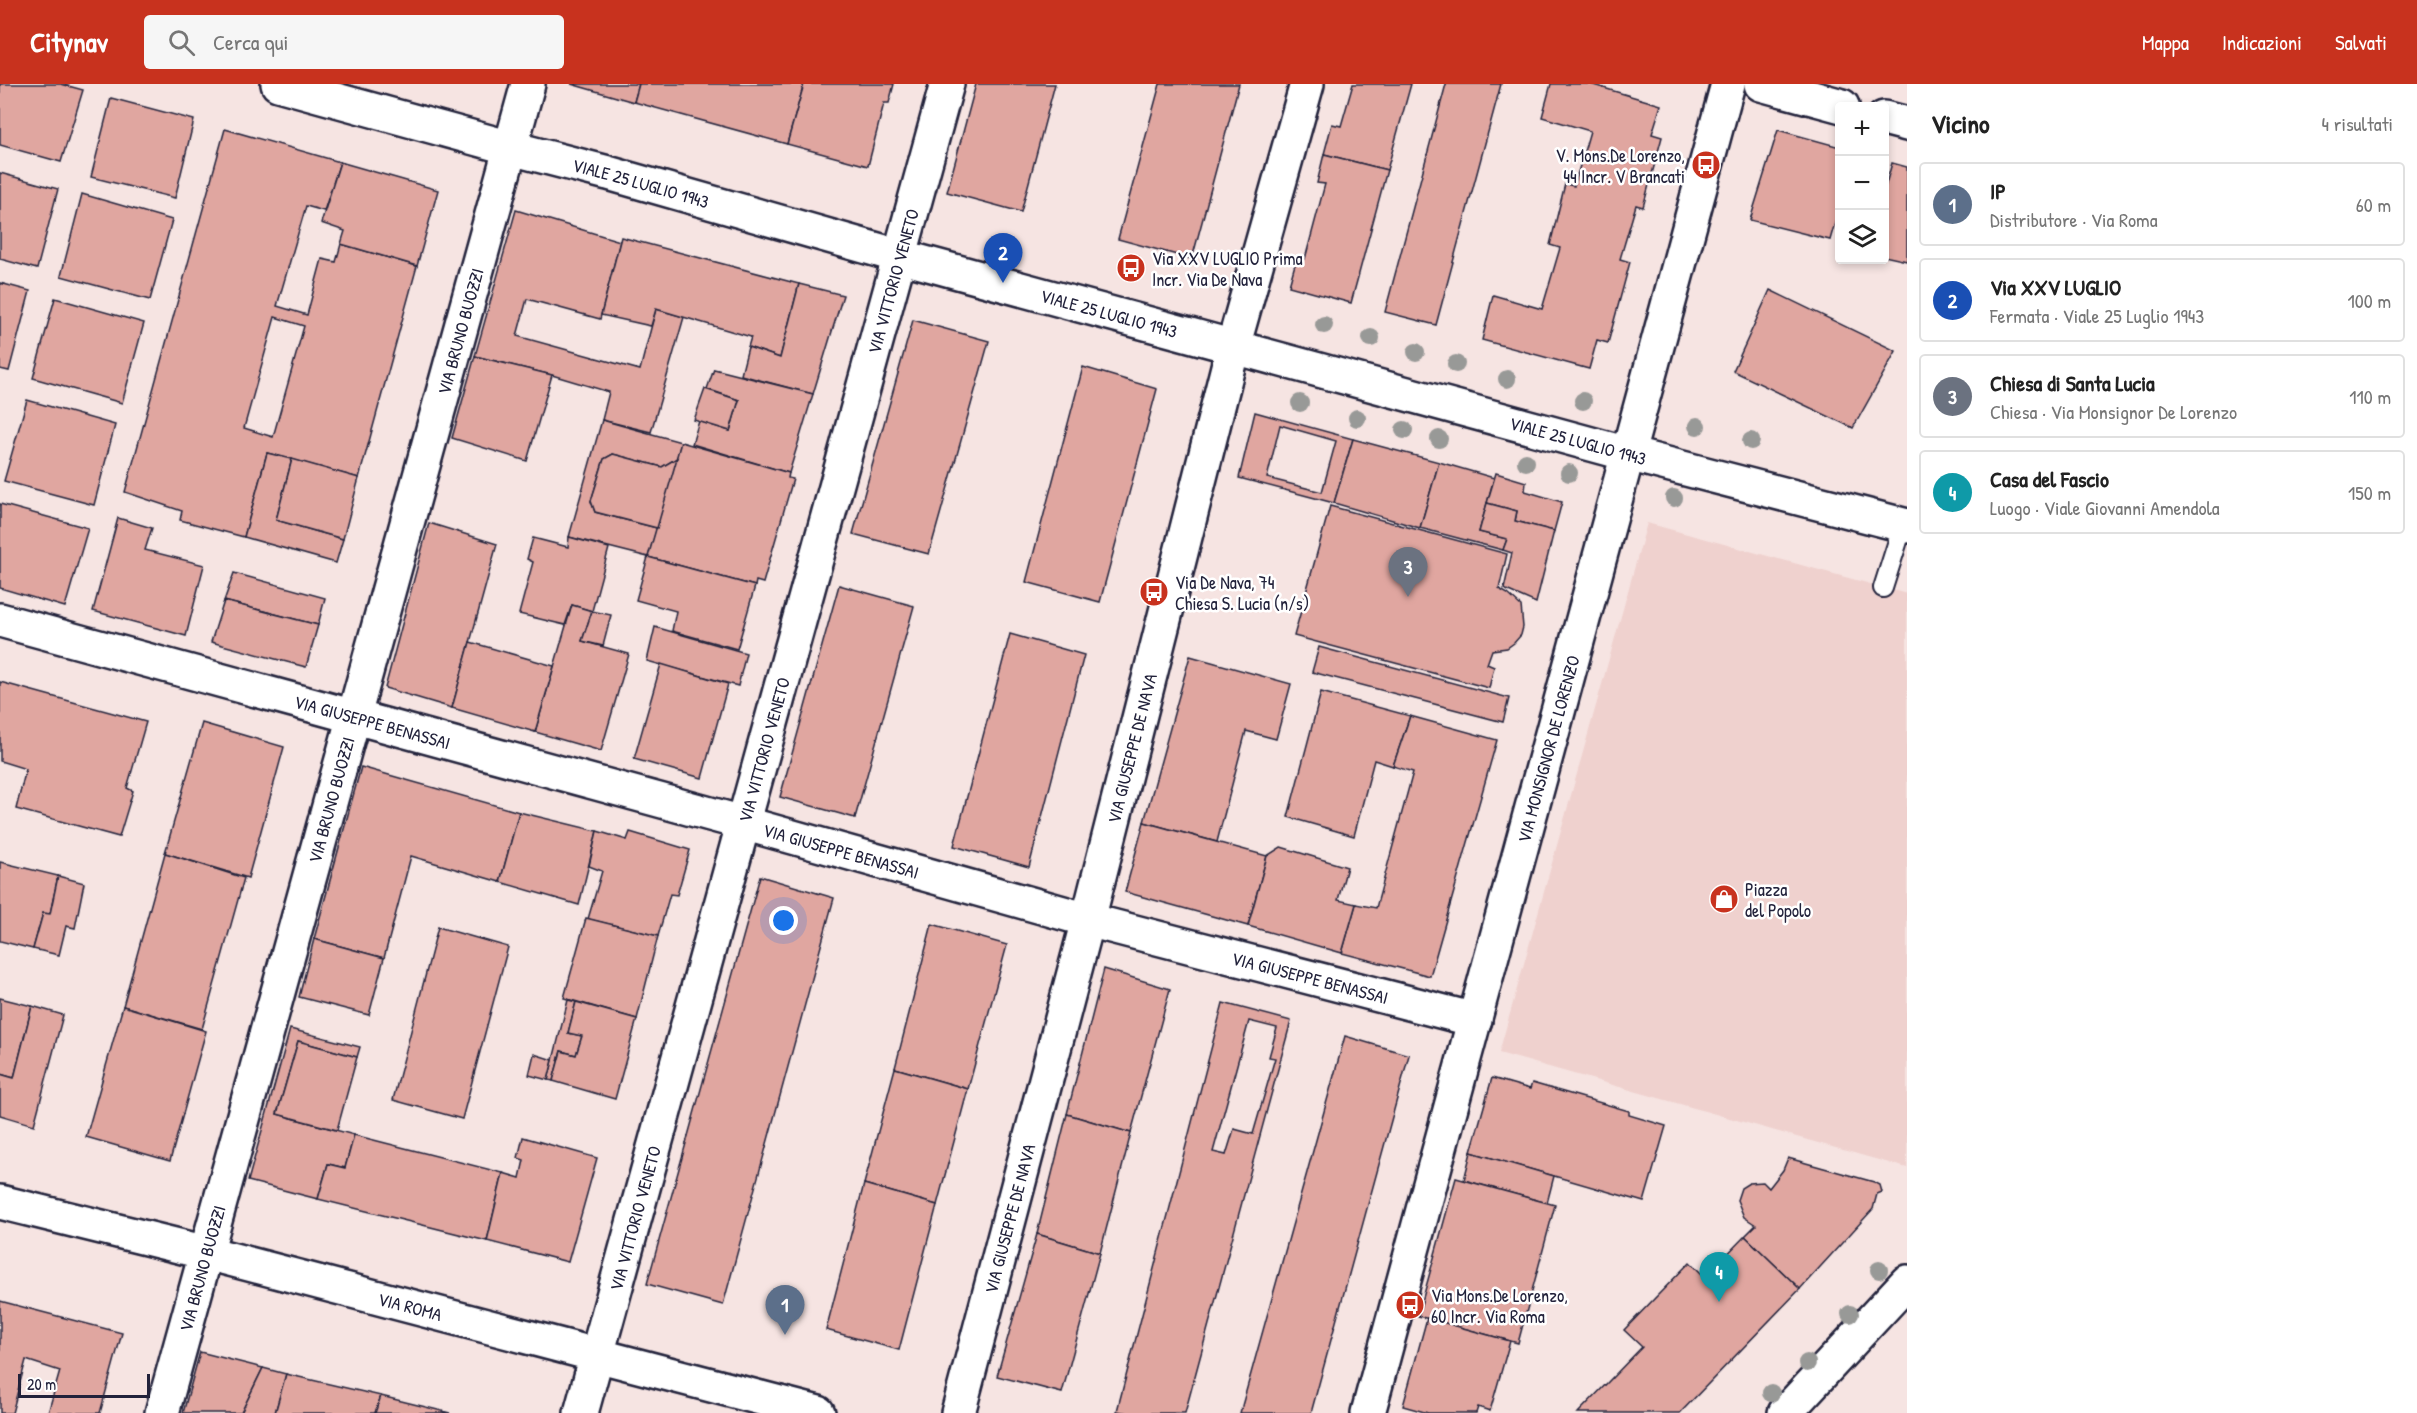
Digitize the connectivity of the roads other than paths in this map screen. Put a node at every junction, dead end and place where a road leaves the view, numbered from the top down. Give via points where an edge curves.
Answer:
1 (279, 84) edge
2 (528, 84) edge
3 (947, 84) edge
4 (1307, 84) edge
5 (1728, 84) edge
6 (1761, 84) edge
7 (1835, 104) edge
8 (1889, 119) edge
9 (1907, 124) edge
10 (511, 148) junction
11 (899, 256) junction
12 (1233, 347) junction
13 (1628, 454) junction
14 (1905, 526) edge
15 (1883, 588) dead end
16 (0, 620) edge
17 (353, 717) junction
18 (743, 823) junction
19 (1088, 920) junction
20 (1475, 1020) junction
21 (0, 1202) edge
22 (207, 1253) junction
23 (1907, 1282) edge
24 (597, 1355) junction
25 (162, 1413) edge
26 (581, 1413) edge
27 (818, 1413) edge
28 (958, 1413) edge
29 (1368, 1413) edge
30 (1785, 1413) edge

1 - 10 street, VIALE 25 LUGLIO 1943
2 - 10 street, VIA BRUNO BUOZZI
3 - 11 street, VIA VITTORIO VENETO
4 - 12 street, VIA GIUSEPPE DE NAVA
5 - 13 street, VIA MONSIGNOR DE LORENZO
6 - 7 street
8 - 9 street
10 - 11 street, VIALE 25 LUGLIO 1943
10 - 17 street, VIA BRUNO BUOZZI
11 - 12 street, VIALE 25 LUGLIO 1943
11 - 18 street, VIA VITTORIO VENETO
12 - 13 street, VIALE 25 LUGLIO 1943
12 - 19 street, VIA GIUSEPPE DE NAVA
13 - 14 street, VIALE 25 LUGLIO 1943
13 - 20 street, VIA MONSIGNOR DE LORENZO
14 - 15 lane
16 - 17 street, VIA GIUSEPPE BENASSAI
17 - 18 street, VIA GIUSEPPE BENASSAI
17 - 22 street, VIA BRUNO BUOZZI
18 - 19 street, VIA GIUSEPPE BENASSAI
18 - 24 street, VIA VITTORIO VENETO
19 - 20 street, VIA GIUSEPPE BENASSAI
19 - 28 street, VIA GIUSEPPE DE NAVA
20 - 29 street, VIA MONSIGNOR DE LORENZO
21 - 22 street, VIA ROMA
22 - 24 street, VIA ROMA
22 - 25 street, VIA BRUNO BUOZZI
23 - 30 street
24 - 26 street, VIA VITTORIO VENETO
24 - 27 street, VIA ROMA

